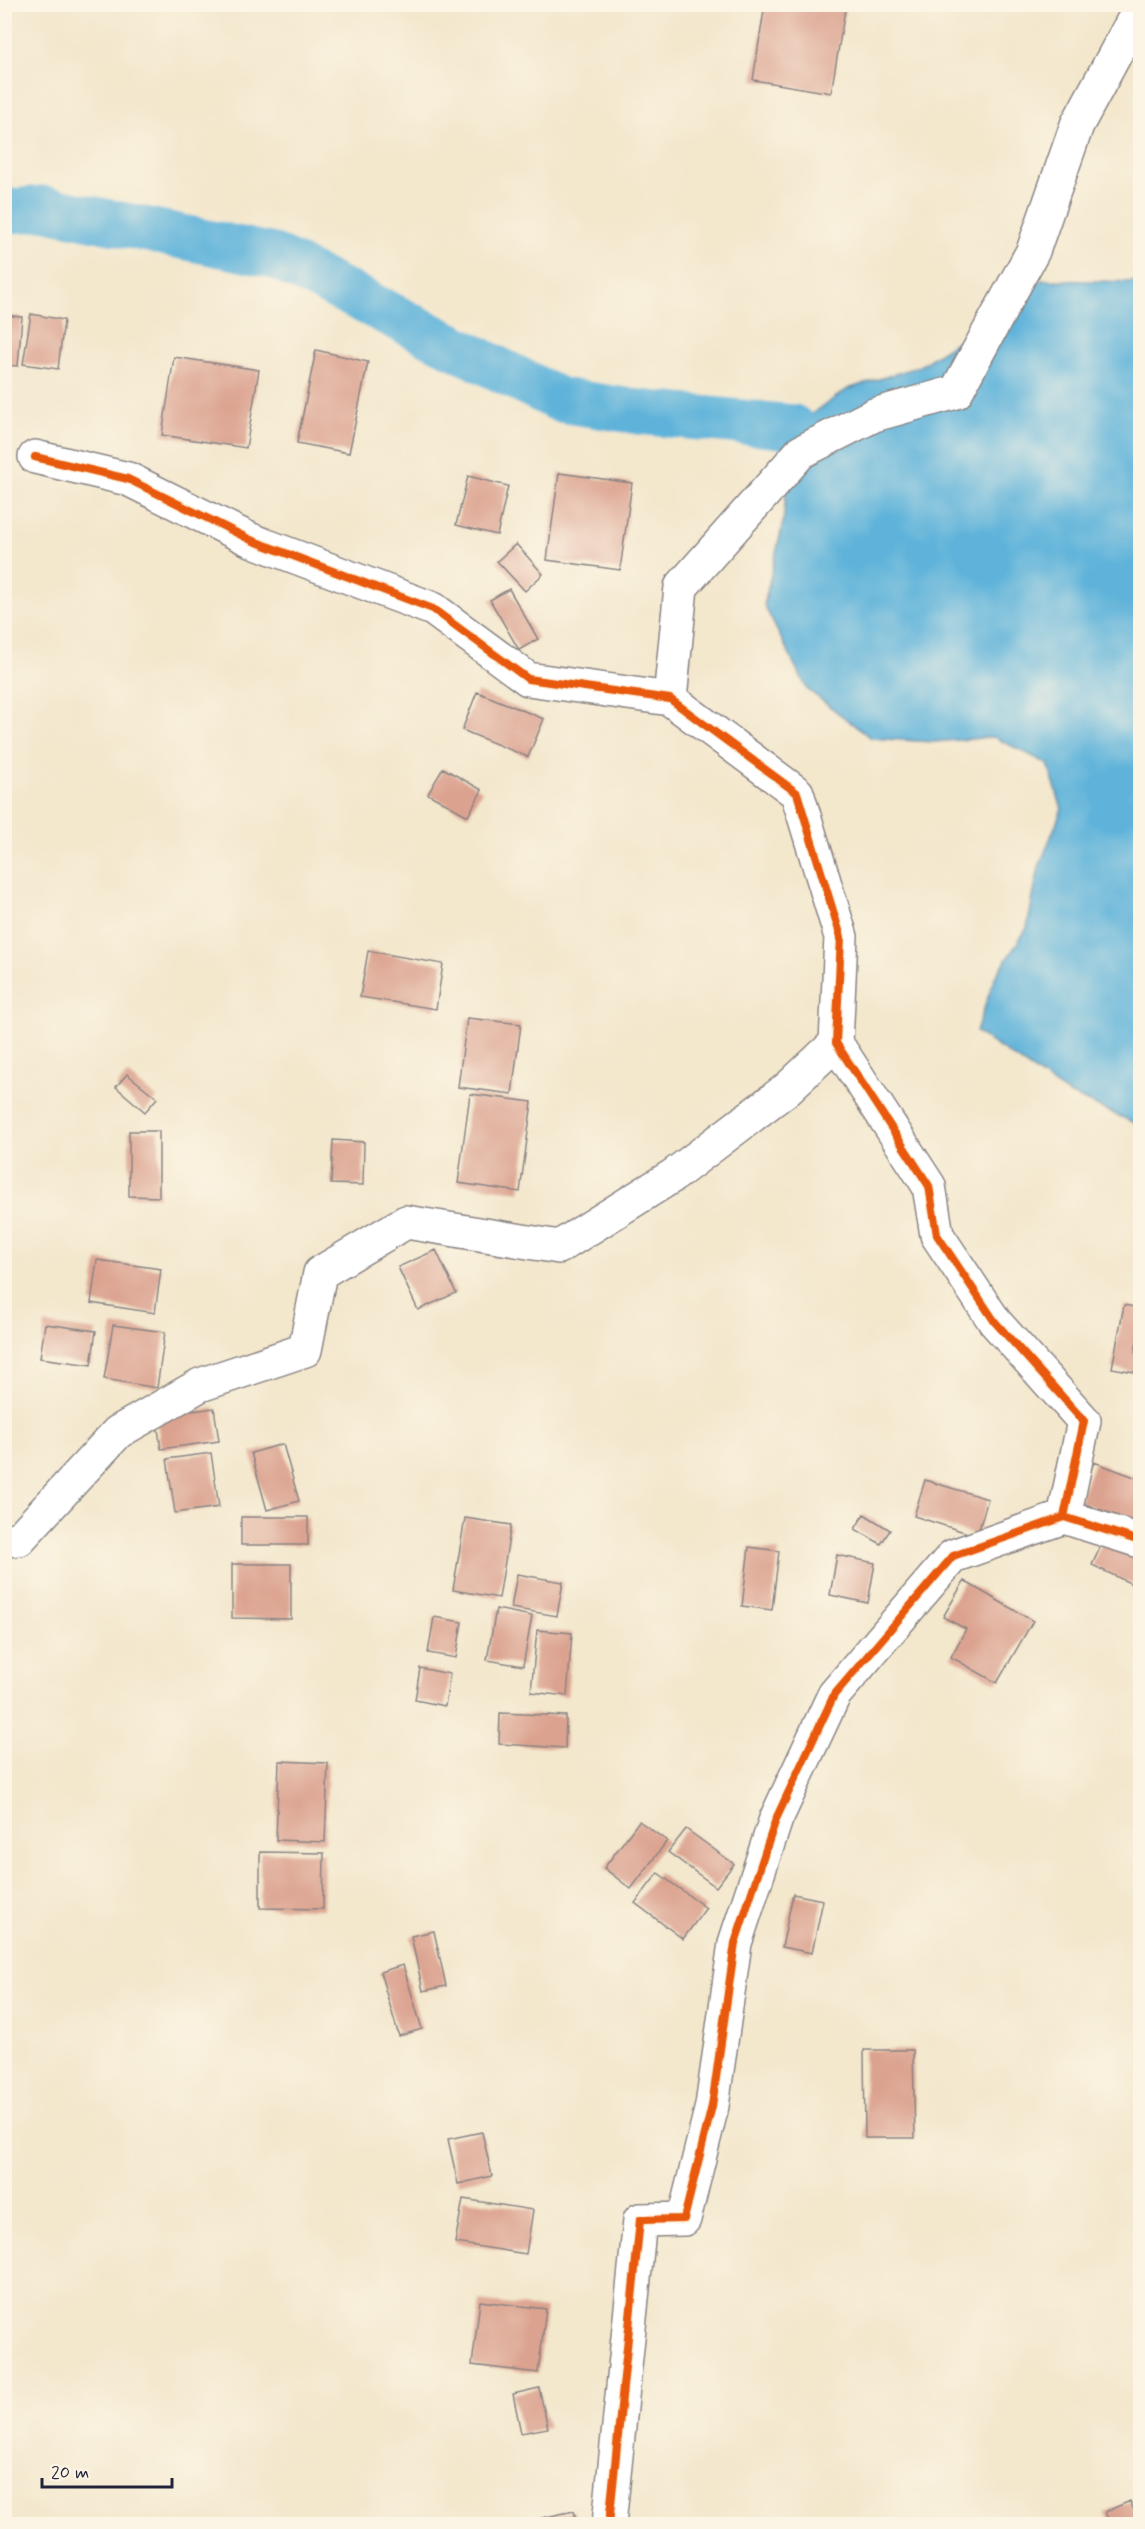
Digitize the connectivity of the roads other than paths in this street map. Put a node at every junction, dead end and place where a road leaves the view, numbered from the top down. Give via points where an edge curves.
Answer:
1 (1140, 8) edge
2 (35, 457) dead end
3 (670, 699) junction
4 (836, 1043) junction
5 (1064, 1517) junction
6 (4, 1540) edge
7 (1140, 1541) edge
8 (609, 2524) edge

1 - 3 street via 1077,125 1034,250 957,392 874,415 801,452 681,587
2 - 3 street via 128,478 251,540 434,609 528,680
3 - 4 street via 796,793 841,937
4 - 5 street via 929,1186 937,1235 994,1322 1084,1421
4 - 6 street via 787,1089 674,1175 559,1247 406,1222 320,1273 305,1350 200,1384 118,1432 19,1539
5 - 7 street
5 - 8 street via 953,1556 834,1695 776,1819 735,1943 712,2106 684,2219 640,2220

